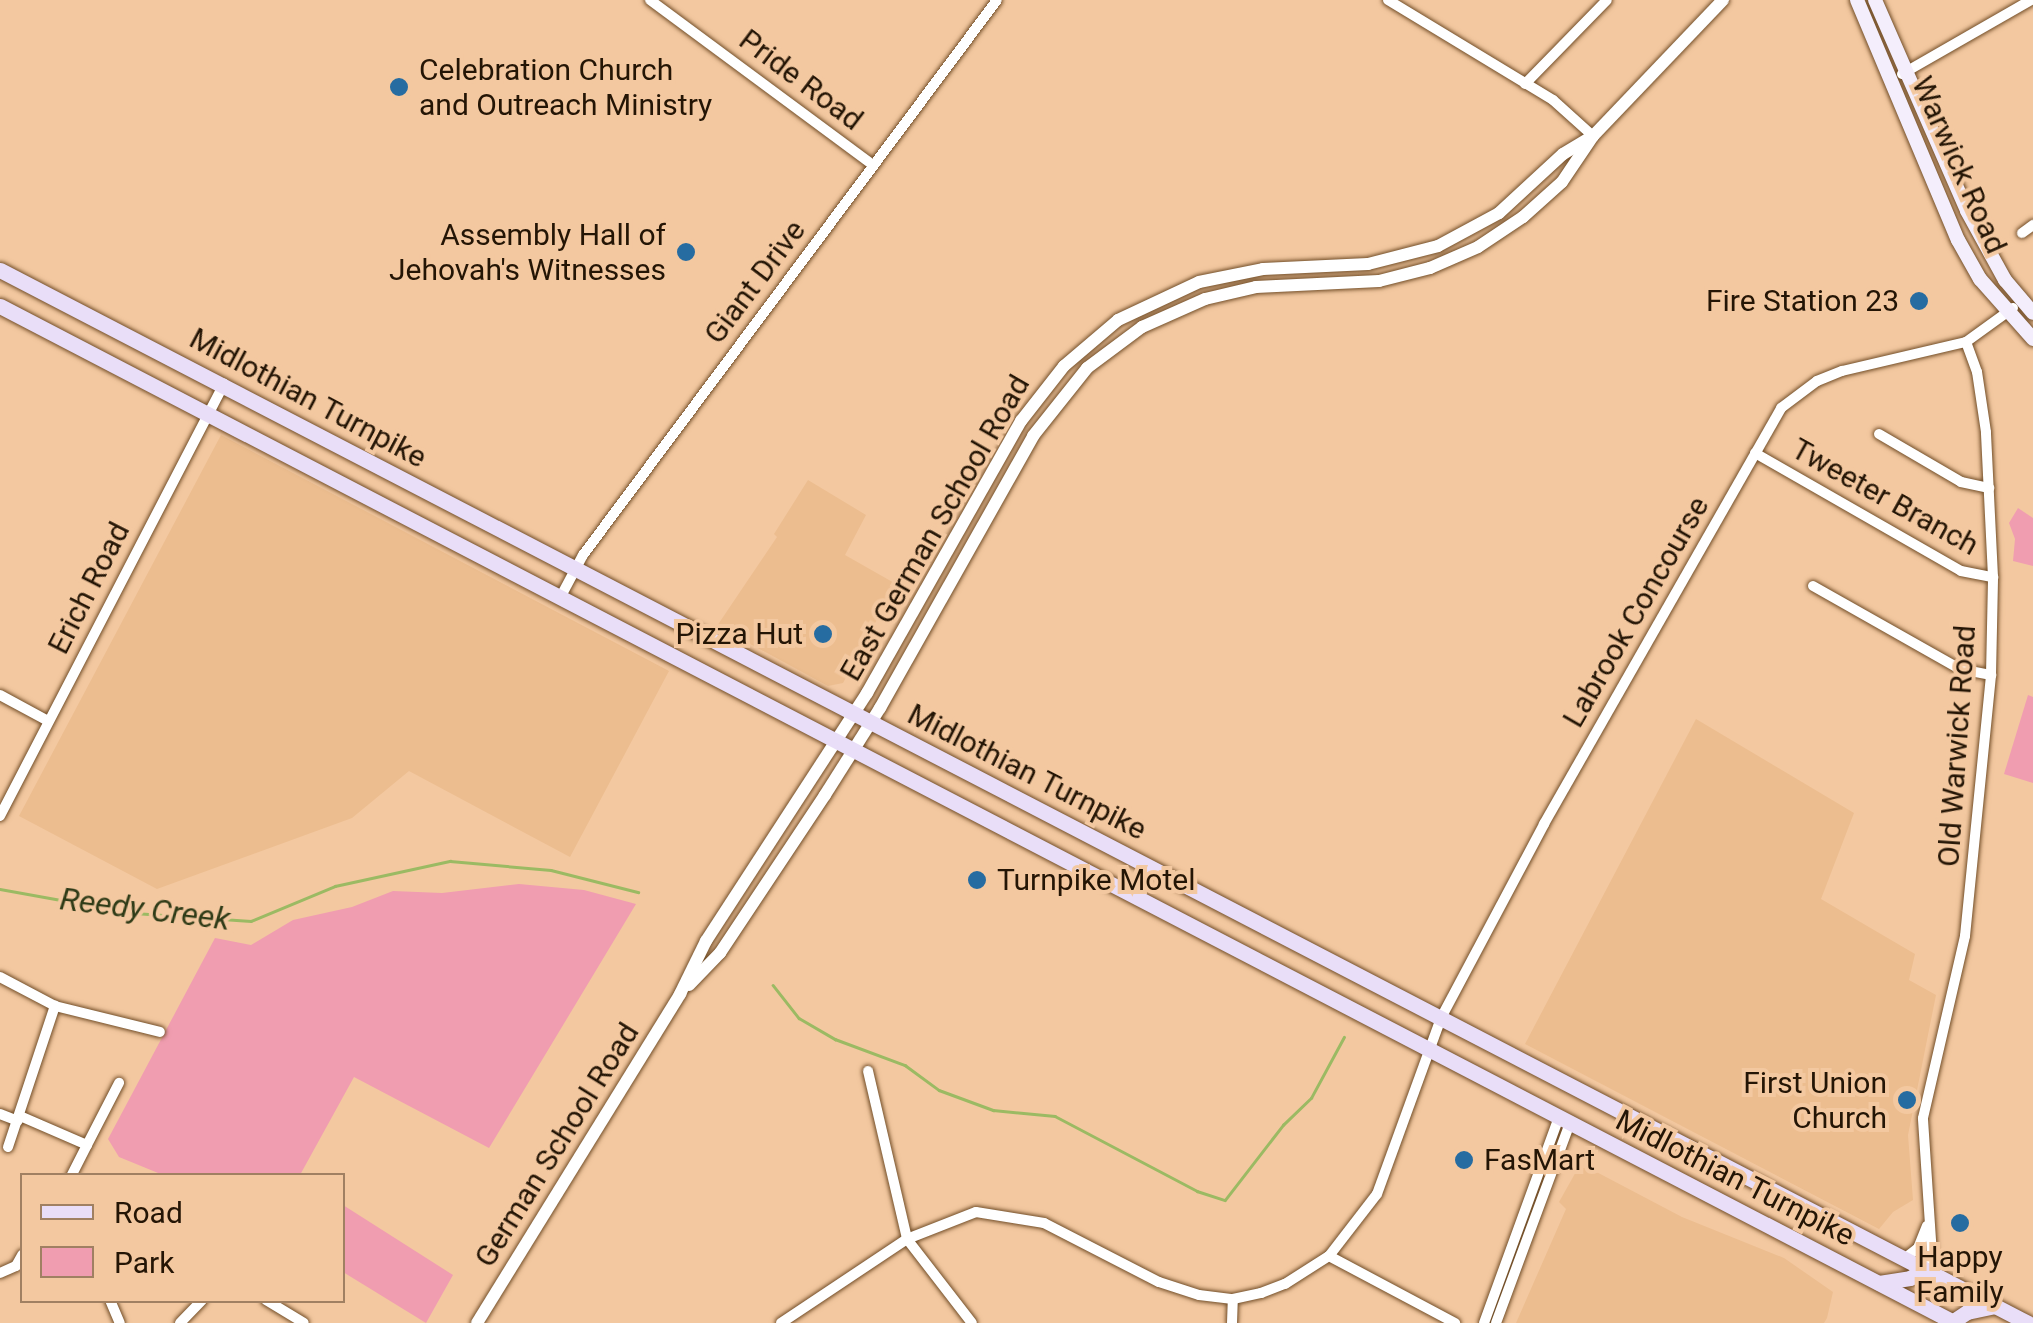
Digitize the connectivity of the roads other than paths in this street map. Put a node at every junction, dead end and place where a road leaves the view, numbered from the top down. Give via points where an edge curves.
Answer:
1 (650, 0) edge
2 (997, 0) edge
3 (1608, 0) edge
4 (1723, 0) edge
5 (1857, 0) edge
6 (1875, 0) edge
7 (2031, 0) edge
8 (1396, 2) edge
9 (1906, 72) junction
10 (1892, 81) junction
11 (1525, 84) junction
12 (1593, 136) junction
13 (873, 165) junction
14 (2033, 225) edge
15 (2022, 232) dead end
16 (0, 270) edge
17 (0, 306) edge
18 (2028, 308) edge
19 (2007, 313) junction
20 (2033, 339) edge
21 (1966, 342) junction
22 (224, 384) junction
23 (207, 414) junction
24 (1878, 434) dead end
25 (1755, 453) junction
26 (1001, 457) junction
27 (1016, 466) junction
28 (1989, 488) junction
29 (575, 568) junction
30 (1993, 577) junction
31 (1813, 586) dead end
32 (560, 598) junction
33 (1991, 675) junction
34 (0, 695) edge
35 (854, 714) junction
36 (48, 721) junction
37 (871, 723) junction
38 (837, 742) junction
39 (853, 751) junction
40 (0, 816) edge
41 (0, 977) edge
42 (680, 994) junction
43 (55, 1006) junction
44 (1441, 1018) junction
45 (160, 1032) dead end
46 (1429, 1050) junction
47 (868, 1071) dead end
48 (118, 1083) dead end
49 (0, 1114) edge
50 (19, 1118) junction
51 (1565, 1120) junction
52 (88, 1144) junction
53 (8, 1146) dead end
54 (73, 1173) edge
55 (1928, 1220) junction
56 (907, 1240) junction
57 (1329, 1256) junction
58 (1904, 1259) junction
59 (1924, 1269) junction
60 (1878, 1283) junction
61 (1233, 1299) junction
62 (199, 1303) edge
63 (271, 1303) edge
64 (1995, 1306) junction
65 (798, 1319) edge
66 (180, 1323) edge
67 (304, 1323) edge
68 (476, 1323) edge
69 (781, 1323) edge
70 (972, 1323) edge
71 (1232, 1323) edge
72 (1455, 1323) edge
73 (1484, 1323) edge
74 (1496, 1323) edge
75 (1952, 1323) edge
76 (2028, 1323) edge

1 - 13 street, Pride Road
2 - 13 street, Giant Drive
3 - 11 street
4 - 12 street, East German School Road
5 - 10 main road, Warwick Road
6 - 9 main road, Warwick Road
7 - 9 street
8 - 11 street
9 - 10 street
9 - 18 main road, Warwick Road via 1967,212
10 - 19 main road, Warwick Road via 1958,240
11 - 12 street
12 - 26 street, East German School Road via 1498,212 1438,246 1368,264 1227,275 1133,311 1052,379
12 - 27 street, East German School Road via 1574,169 1536,206 1446,262 1361,284 1240,290 1142,327 1075,380
13 - 29 street, Giant Drive
14 - 15 street
16 - 22 main road, Midlothian Turnpike
17 - 23 main road, Midlothian Turnpike
18 - 19 street
19 - 20 main road, Warwick Road
19 - 21 street
21 - 25 street, Labrook Concourse via 1817,381 1781,408
21 - 28 street, Old Warwick Road via 1982,396
22 - 23 street, Erich Road
22 - 29 main road, Midlothian Turnpike
23 - 32 main road, Midlothian Turnpike
23 - 36 street, Erich Road
24 - 28 street via 1961,482
25 - 30 street, Tweeter Branch via 1959,570
25 - 44 street, Labrook Concourse
26 - 27 street
26 - 35 street, East German School Road
27 - 37 street, East German School Road
28 - 30 street, Old Warwick Road
29 - 32 street, Giant Drive
29 - 35 main road, Midlothian Turnpike
30 - 33 street, Old Warwick Road
31 - 33 street via 1960,669
32 - 38 main road, Midlothian Turnpike
33 - 55 street, Old Warwick Road via 1965,936 1923,1118
34 - 36 street
35 - 37 main road, Midlothian Turnpike
35 - 38 street, German School Road
36 - 40 street, Erich Road
37 - 39 street, German School Road
37 - 44 main road, Midlothian Turnpike
38 - 39 main road, Midlothian Turnpike
38 - 42 street, German School Road via 706,941
39 - 42 street, German School Road via 720,952
39 - 46 main road, Midlothian Turnpike
41 - 43 street
42 - 68 street, German School Road
43 - 45 street
43 - 50 street
44 - 46 street, Labrook Concourse
44 - 58 main road, Midlothian Turnpike
46 - 51 main road, Midlothian Turnpike
46 - 57 street, Labrook Concourse via 1382,1182
47 - 56 street
48 - 52 street
49 - 50 street
50 - 52 street
50 - 53 street
51 - 60 main road, Midlothian Turnpike
51 - 73 street
51 - 74 street
52 - 54 street
55 - 58 street via 1918,1248
55 - 59 street, Old Warwick Road via 1932,1255
56 - 61 street via 976,1212 1044,1223 1159,1282
56 - 65 street
56 - 70 street
57 - 61 street, Labrook Concourse via 1285,1284
57 - 72 street
58 - 59 main road, Midlothian Turnpike
59 - 60 main road
59 - 64 main road, Midlothian Turnpike
60 - 75 main road, Midlothian Turnpike
61 - 71 street
62 - 66 street
63 - 67 street
64 - 75 main road
64 - 76 main road, Midlothian Turnpike
65 - 69 street

